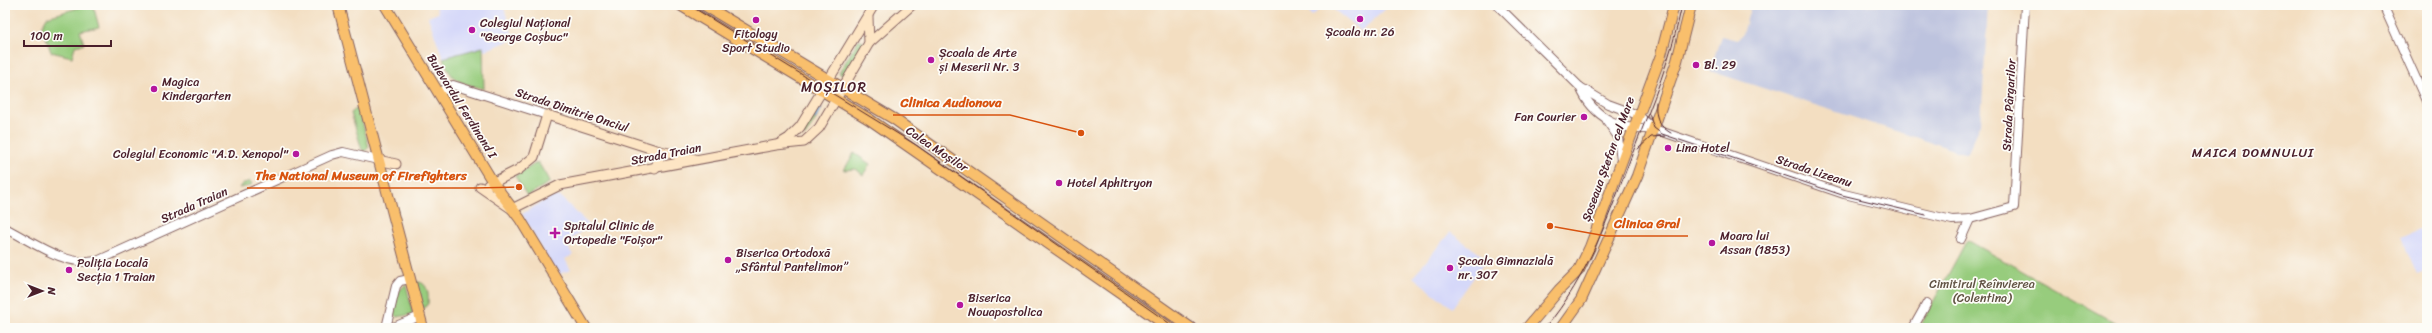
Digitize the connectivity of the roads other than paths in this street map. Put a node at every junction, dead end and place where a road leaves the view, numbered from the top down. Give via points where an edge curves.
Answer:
1 (338, 5) edge
2 (385, 5) edge
3 (680, 5) edge
4 (704, 5) edge
5 (874, 5) edge
6 (912, 5) edge
7 (1497, 5) edge
8 (1674, 5) edge
9 (1691, 5) edge
10 (2025, 5) edge
11 (2383, 5) edge
12 (868, 16) junction
13 (886, 28) junction
14 (857, 34) junction
15 (869, 43) junction
16 (826, 85) junction
17 (1580, 87) junction
18 (438, 93) junction
19 (839, 94) junction
20 (2427, 104) edge
21 (547, 115) junction
22 (1638, 115) junction
23 (1605, 119) junction
24 (1654, 129) junction
25 (1633, 130) junction
26 (776, 145) junction
27 (656, 150) junction
28 (378, 160) junction
29 (700, 160) junction
30 (396, 164) dead end
31 (1620, 166) junction
32 (655, 169) junction
33 (494, 184) junction
34 (2014, 206) joint
35 (512, 209) junction
36 (520, 218) junction
37 (1970, 218) junction
38 (1952, 220) junction
39 (5, 228) edge
40 (404, 254) junction
41 (1579, 270) junction
42 (1590, 276) junction
43 (410, 279) junction
44 (398, 283) junction
45 (1927, 303) dead end
46 (420, 316) junction
47 (386, 328) edge
48 (391, 328) edge
49 (423, 328) edge
50 (579, 328) edge
51 (586, 328) edge
52 (1170, 328) edge
53 (1191, 328) edge
54 (1528, 328) edge
55 (1536, 328) edge
56 (1553, 328) edge
57 (1561, 328) edge
58 (1913, 328) edge

1 - 28 main road
2 - 18 main road, Bulevardul Ferdinand I
3 - 16 main road, Calea Moșilor
4 - 16 main road, Calea Moșilor
5 - 12 main road, Strada Traian
6 - 13 main road, Strada Traian
7 - 17 street
8 - 22 main road, Șoseaua Ștefan cel Mare via 1661,55
9 - 24 main road via 1677,61
10 - 34 street, Strada Pârgarilor
11 - 20 street
12 - 13 main road via 874,26
12 - 14 main road, Strada Traian
12 - 15 main road
13 - 15 main road, Strada Traian
14 - 15 main road
14 - 16 main road, Strada Traian
15 - 19 main road, Strada Traian
16 - 19 main road, Calea Moșilor
16 - 26 main road, Strada Traian via 796,132
17 - 22 street via 1608,104
17 - 23 street via 1586,98
18 - 21 street, Strada Dimitrie Onciul via 453,85
18 - 33 main road, Bulevardul Ferdinand I
19 - 26 main road, Strada Traian via 810,139 800,143
19 - 52 main road, Calea Moșilor
19 - 53 main road, Calea Moșilor via 957,162
21 - 27 main road, Strada Dimitrie Onciul
21 - 33 main road via 536,154 525,165
22 - 24 street
22 - 25 main road, Șoseaua Ștefan cel Mare
23 - 25 street
23 - 31 street via 1614,130 1620,144
24 - 25 street
24 - 38 street, Strada Lizeanu via 1830,189
24 - 42 main road via 1619,219
25 - 31 main road, Șoseaua Ștefan cel Mare
26 - 29 main road, Strada Traian
27 - 29 main road, Strada Dimitrie Onciul
27 - 32 main road via 659,159
28 - 30 main road, Strada Traian
28 - 39 street, Strada Traian via 349,153 332,155 97,261 69,260
28 - 40 main road
29 - 32 main road, Strada Traian
31 - 41 main road, Șoseaua Ștefan cel Mare via 1607,206
32 - 35 main road, Strada Traian via 560,185
33 - 35 main road, Bulevardul Ferdinand I
33 - 35 main road via 480,187
34 - 37 street, Strada Lizeanu
35 - 36 main road, Bulevardul Ferdinand I
36 - 50 main road via 515,222
36 - 51 main road, Bulevardul Ferdinand I
37 - 38 street, Strada Lizeanu
37 - 38 street via 1961,239 1958,227
40 - 43 main road
40 - 44 street via 404,270
41 - 54 main road, Șoseaua Ștefan cel Mare via 1558,290
41 - 55 main road
42 - 56 main road
42 - 57 main road via 1582,300
43 - 44 street
43 - 46 main road
44 - 47 street
45 - 58 street
46 - 48 street
46 - 49 main road

